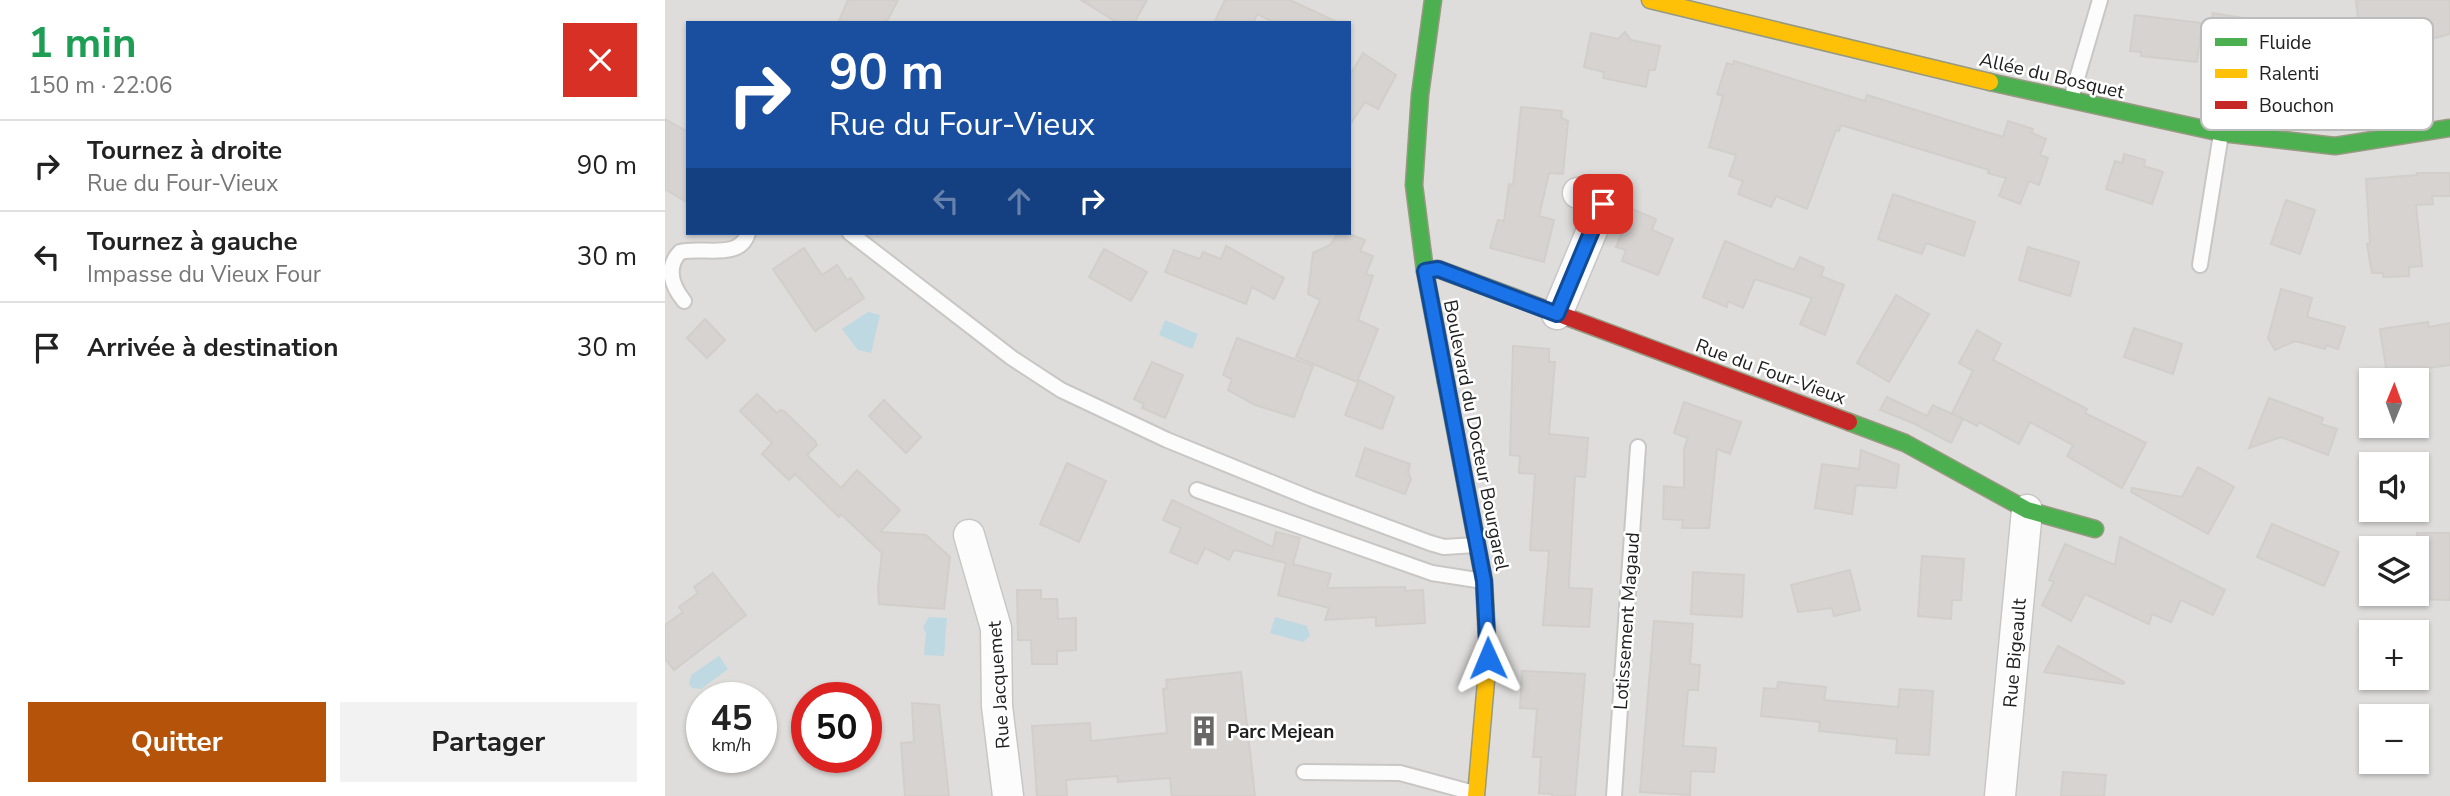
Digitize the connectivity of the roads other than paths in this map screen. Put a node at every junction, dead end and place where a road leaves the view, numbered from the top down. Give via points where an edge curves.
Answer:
1 (1433, 0) edge
2 (1650, 0) edge
3 (2100, 0) edge
4 (2070, 102) junction
5 (2450, 128) edge
6 (2201, 129) edge
7 (2207, 130) edge
8 (2222, 133) junction
9 (1578, 194) dead end
10 (747, 235) edge
11 (853, 235) edge
12 (2200, 265) dead end
13 (1425, 271) junction
14 (684, 301) dead end
15 (1557, 314) junction
16 (1637, 447) dead end
17 (1197, 489) dead end
18 (2027, 510) junction
19 (2095, 529) dead end
20 (969, 535) dead end
21 (1477, 544) junction
22 (1484, 581) junction
23 (1304, 772) dead end
24 (1476, 795) edge
25 (1008, 796) edge
26 (1614, 796) edge
27 (2000, 796) edge

1 - 13 street, Boulevard du Docteur Bourgarel via 1419,95 1414,185
2 - 4 street, Allée du Bosquet
3 - 4 lane
4 - 6 street, Allée du Bosquet
5 - 8 street, Allée du Bosquet via 2335,146
7 - 8 street, Allée du Bosquet
8 - 12 lane
9 - 15 street via 1603,204
10 - 14 lane via 735,249 680,252 673,261 671,278
11 - 21 lane via 1012,358 1108,414 1430,543 1444,547
13 - 15 street, Rue du Four-Vieux via 1438,269
13 - 21 street, Boulevard du Docteur Bourgarel
15 - 18 street, Rue du Four-Vieux via 1905,443
16 - 26 lane, Lotissement Magaud
17 - 22 lane via 1432,573
18 - 19 street, Rue du Four-Vieux
18 - 27 street, Rue Bigeault
20 - 25 street, Rue Jacquemet via 996,628 997,706
21 - 22 street, Boulevard du Docteur Bourgarel
22 - 24 street, Boulevard du Docteur Bourgarel via 1488,658
23 - 24 lane via 1400,773

